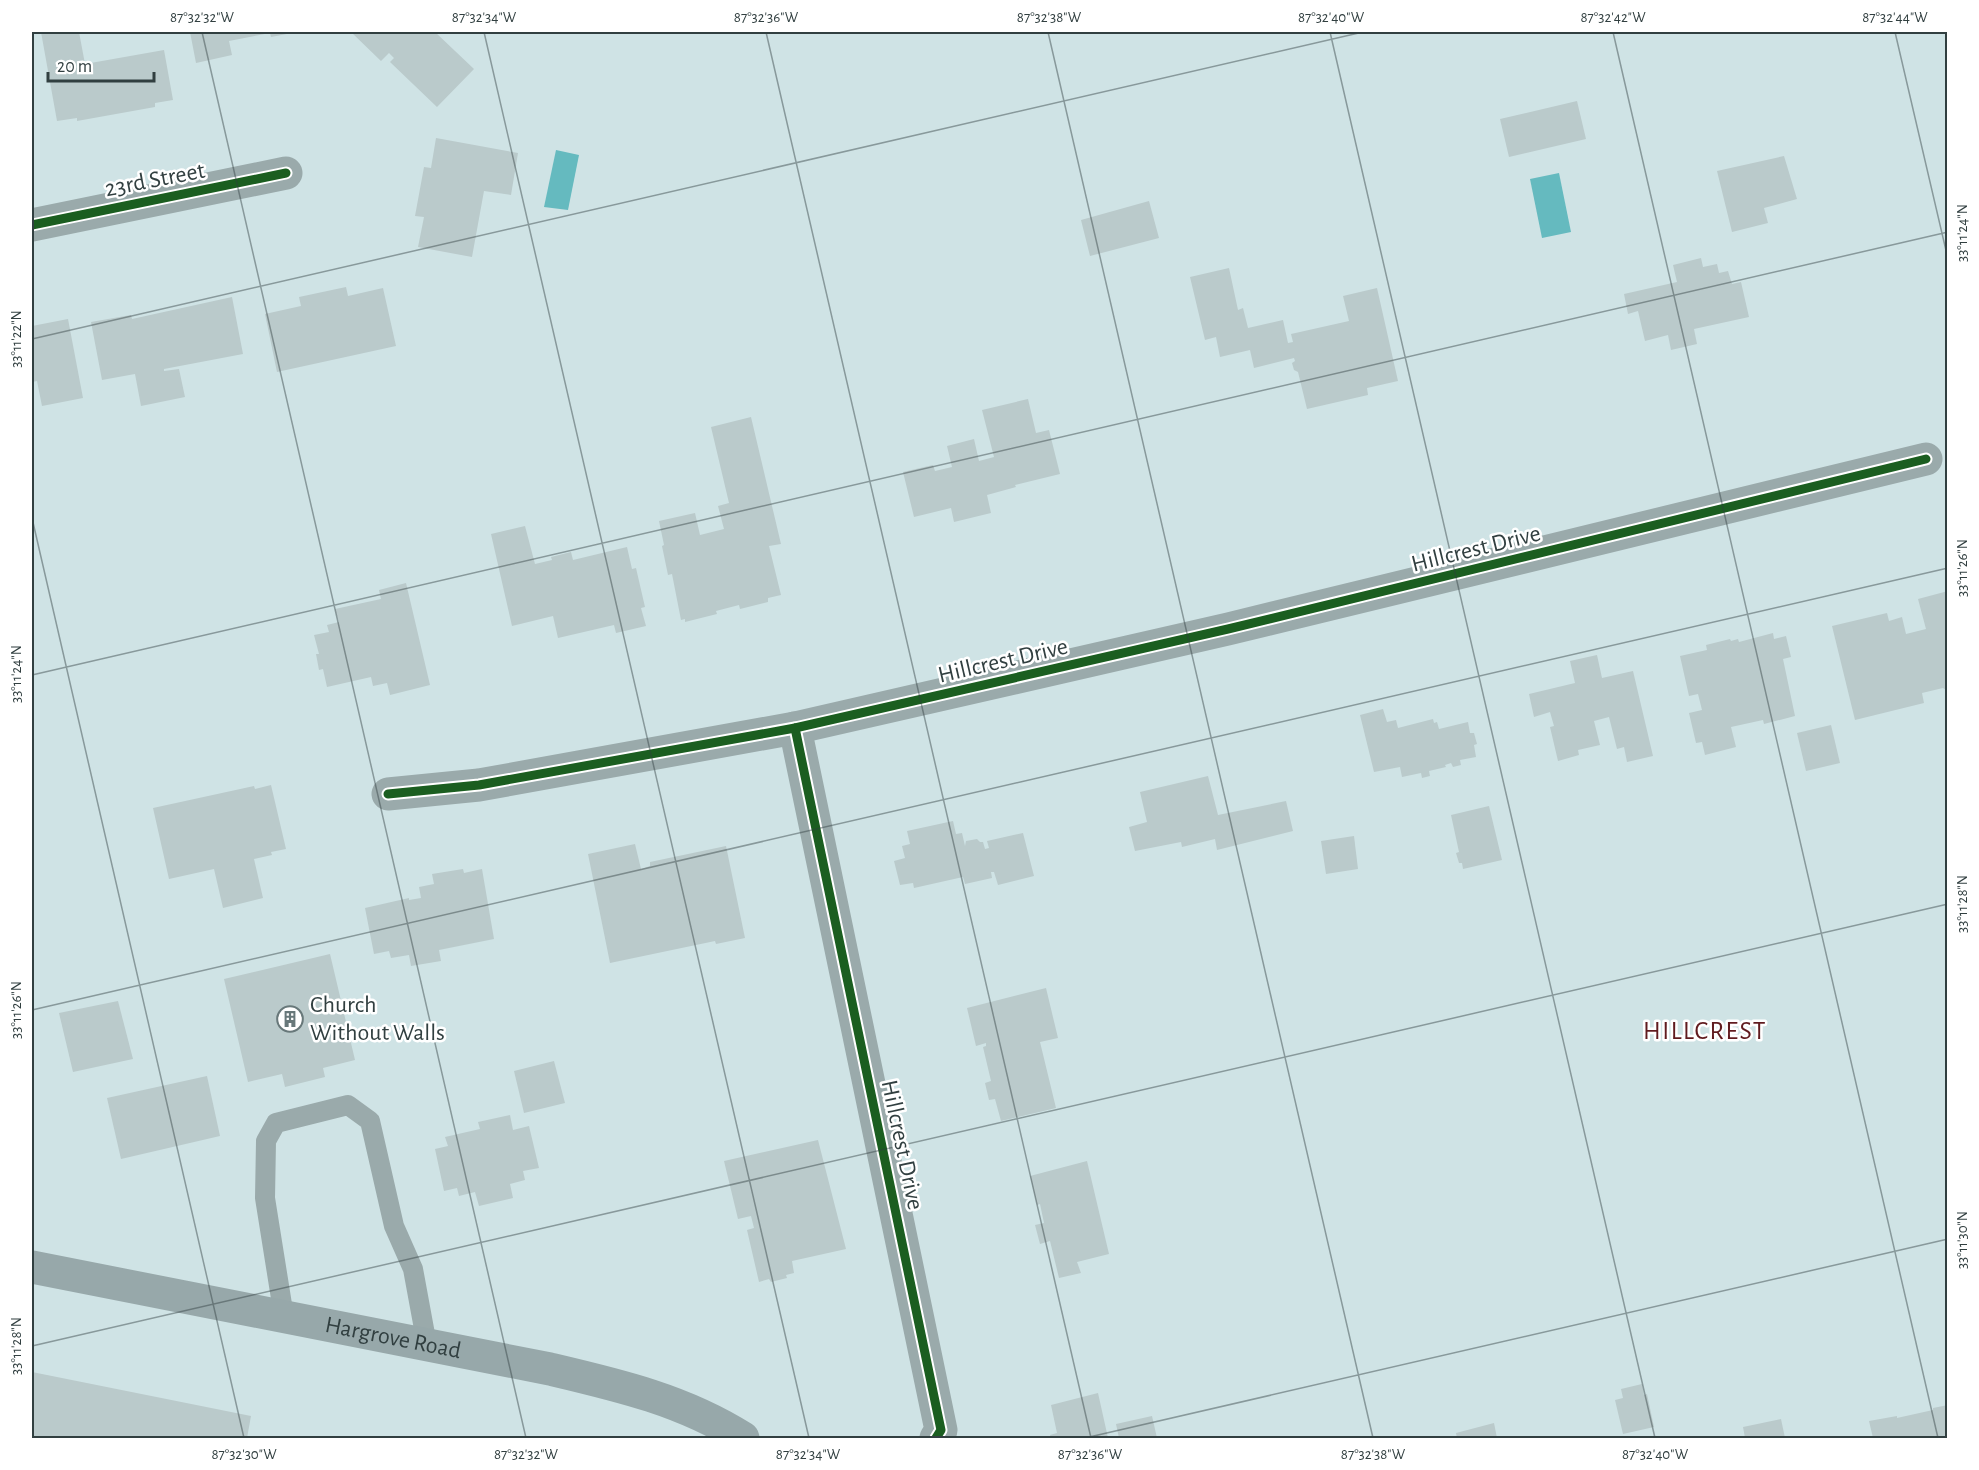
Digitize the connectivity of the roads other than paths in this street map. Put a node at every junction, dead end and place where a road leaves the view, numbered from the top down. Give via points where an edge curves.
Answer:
1 (286, 173) dead end
2 (32, 225) edge
3 (1926, 459) dead end
4 (795, 728) junction
5 (388, 794) dead end
6 (32, 1267) edge
7 (284, 1317) junction
8 (427, 1345) junction
9 (940, 1436) edge
10 (743, 1438) edge

1 - 2 street, 23rd Street
3 - 4 street, Hillcrest Drive via 1228,629
4 - 5 street via 478,785
4 - 9 street, Hillcrest Drive
6 - 7 main road, Hargrove Road
7 - 8 main road, Hargrove Road
7 - 8 lane via 266,1198 266,1141 276,1123 348,1105 370,1121 394,1226 413,1269
8 - 10 main road, Hargrove Road via 634,1389 715,1420

